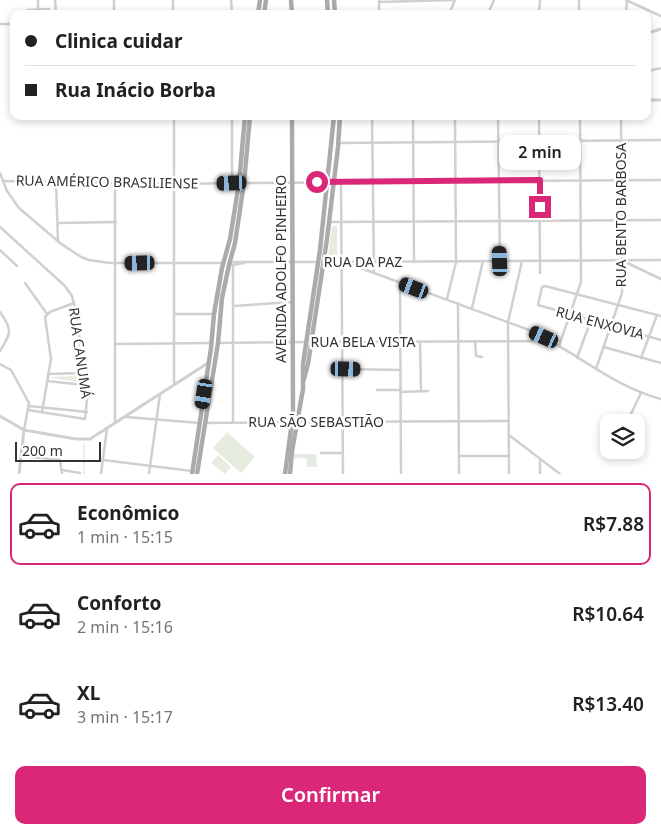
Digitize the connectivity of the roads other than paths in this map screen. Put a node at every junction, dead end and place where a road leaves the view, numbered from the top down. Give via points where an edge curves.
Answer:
1 (38, 0) edge
2 (455, 0) edge
3 (627, 0) edge
4 (379, 1) edge
5 (38, 9) junction
6 (49, 9) dead end
7 (28, 10) dead end
8 (648, 10) edge
9 (174, 120) edge
10 (232, 120) edge
11 (245, 120) edge
12 (249, 120) edge
13 (292, 120) edge
14 (334, 120) edge
15 (340, 120) edge
16 (372, 120) edge
17 (413, 120) edge
18 (455, 120) edge
19 (498, 120) edge
20 (539, 120) edge
21 (580, 120) edge
22 (621, 120) edge
23 (580, 140) junction
24 (621, 140) junction
25 (661, 140) edge
26 (498, 141) junction
27 (540, 141) junction
28 (372, 142) junction
29 (413, 142) junction
30 (456, 142) junction
31 (338, 143) junction
32 (0, 173) edge
33 (498, 180) junction
34 (540, 180) junction
35 (580, 180) junction
36 (621, 180) junction
37 (661, 180) edge
38 (3, 181) junction
39 (456, 181) junction
40 (293, 182) junction
41 (328, 182) junction
42 (334, 182) junction
43 (341, 182) junction
44 (372, 182) junction
45 (414, 182) junction
46 (56, 183) junction
47 (232, 183) junction
48 (241, 183) junction
49 (115, 184) junction
50 (175, 184) junction
51 (540, 220) junction
52 (580, 220) junction
53 (622, 220) junction
54 (661, 220) edge
55 (499, 221) junction
56 (116, 222) junction
57 (326, 222) junction
58 (341, 222) junction
59 (373, 222) junction
60 (414, 222) junction
61 (456, 222) junction
62 (58, 223) junction
63 (0, 227) edge
64 (58, 242) junction
65 (0, 250) edge
66 (580, 260) junction
67 (622, 260) junction
68 (661, 260) edge
69 (483, 261) junction
70 (500, 261) junction
71 (522, 261) junction
72 (540, 261) junction
73 (292, 262) junction
74 (321, 262) junction
75 (341, 262) junction
76 (345, 262) junction
77 (373, 262) junction
78 (414, 262) junction
79 (456, 262) junction
80 (115, 263) junction
81 (175, 263) junction
82 (229, 263) junction
83 (17, 266) dead end
84 (374, 272) junction
85 (540, 272) dead end
86 (661, 279) edge
87 (25, 283) dead end
88 (400, 283) junction
89 (577, 294) junction
90 (446, 299) junction
91 (293, 302) junction
92 (74, 303) junction
93 (458, 303) junction
94 (618, 304) junction
95 (233, 306) junction
96 (472, 308) junction
97 (0, 312) edge
98 (47, 314) junction
99 (175, 314) junction
100 (214, 314) junction
101 (570, 314) junction
102 (657, 315) junction
103 (661, 316) edge
104 (590, 320) junction
105 (508, 322) junction
106 (611, 325) junction
107 (649, 336) junction
108 (661, 340) edge
109 (458, 341) junction
110 (475, 341) junction
111 (508, 341) junction
112 (551, 341) junction
113 (292, 342) junction
114 (309, 342) junction
115 (342, 342) junction
116 (400, 342) junction
117 (420, 342) junction
118 (215, 343) junction
119 (234, 343) junction
120 (115, 344) junction
121 (175, 344) junction
122 (559, 346) junction
123 (604, 347) junction
124 (0, 351) edge
125 (482, 356) dead end
126 (578, 358) junction
127 (641, 358) junction
128 (209, 362) junction
129 (661, 363) edge
130 (0, 364) edge
131 (342, 369) junction
132 (596, 369) junction
133 (400, 370) junction
134 (83, 373) junction
135 (48, 374) junction
136 (47, 381) junction
137 (174, 383) junction
138 (85, 385) junction
139 (377, 390) dead end
140 (400, 391) junction
141 (428, 391) dead end
142 (160, 392) junction
143 (420, 392) junction
144 (641, 393) junction
145 (661, 399) edge
146 (29, 406) junction
147 (43, 407) junction
148 (28, 410) junction
149 (42, 412) junction
150 (86, 412) junction
151 (631, 414) edge
152 (0, 416) edge
153 (124, 416) junction
154 (156, 420) junction
155 (509, 421) junction
156 (114, 422) junction
157 (294, 422) junction
158 (342, 422) junction
159 (401, 422) junction
160 (459, 422) junction
161 (202, 423) junction
162 (233, 423) junction
163 (107, 428) junction
164 (24, 430) junction
165 (509, 435) junction
166 (321, 453) dead end
167 (342, 453) junction
168 (21, 456) junction
169 (459, 456) junction
170 (509, 456) junction
171 (540, 459) junction
172 (103, 460) junction
173 (150, 465) junction
174 (62, 470) junction
175 (194, 473) edge
176 (19, 474) edge
177 (62, 474) edge
178 (80, 474) edge
179 (101, 474) edge
180 (149, 474) edge
181 (285, 474) edge
182 (290, 474) edge
183 (342, 474) edge
184 (401, 474) edge
185 (460, 474) edge
186 (509, 474) edge
187 (540, 474) edge
188 (560, 474) edge

1 - 5 street
2 - 4 street
3 - 8 street
5 - 6 street
5 - 7 street
9 - 50 street
10 - 47 street
11 - 48 main road
12 - 48 main road
13 - 40 main road, AVENIDA ADOLFO PINHEIRO
14 - 41 main road
15 - 31 main road
16 - 28 street
17 - 29 street
18 - 30 street
19 - 26 street
20 - 27 street
21 - 23 street
22 - 24 street, RUA BENTO BARBOSA
23 - 24 street
23 - 27 street
23 - 35 street
24 - 25 street
24 - 36 street, RUA BENTO BARBOSA
26 - 27 street
26 - 30 street
26 - 33 street
27 - 34 street
28 - 29 street
28 - 31 street
28 - 44 street
29 - 30 street
29 - 45 street
30 - 39 street
31 - 42 main road
32 - 38 street, RUA DA PAZ
33 - 34 street, RUA AMÉRICO BRASILIENSE
33 - 39 street, RUA AMÉRICO BRASILIENSE
33 - 55 street
34 - 35 street, RUA AMÉRICO BRASILIENSE
34 - 51 street
35 - 36 street, RUA AMÉRICO BRASILIENSE
35 - 52 street
36 - 37 street, RUA AMÉRICO BRASILIENSE
36 - 53 street, RUA BENTO BARBOSA
38 - 46 street, RUA AMÉRICO BRASILIENSE
38 - 64 street, RUA DA PAZ via 20,208
39 - 45 street, RUA AMÉRICO BRASILIENSE
39 - 61 street
40 - 41 street, RUA AMÉRICO BRASILIENSE
40 - 48 street, RUA AMÉRICO BRASILIENSE
40 - 73 main road, AVENIDA ADOLFO PINHEIRO
41 - 42 street, RUA AMÉRICO BRASILIENSE
41 - 57 main road
42 - 43 street, RUA AMÉRICO BRASILIENSE
42 - 57 main road
43 - 44 street, RUA AMÉRICO BRASILIENSE
43 - 58 street
44 - 45 street, RUA AMÉRICO BRASILIENSE
44 - 59 street
45 - 60 street
46 - 49 street, RUA AMÉRICO BRASILIENSE
46 - 62 street
47 - 48 street, RUA AMÉRICO BRASILIENSE
47 - 50 street, RUA AMÉRICO BRASILIENSE
48 - 82 main road via 230,239
49 - 50 street, RUA AMÉRICO BRASILIENSE
49 - 56 street
50 - 81 street
51 - 52 street
51 - 55 street
51 - 72 street
52 - 53 street
52 - 66 street
53 - 54 street
53 - 67 street, RUA BENTO BARBOSA
55 - 61 street
55 - 70 street
56 - 62 street
56 - 80 street
57 - 58 street
57 - 74 main road
58 - 59 street
58 - 75 street
59 - 60 street
59 - 77 street
60 - 61 street
60 - 78 street
61 - 79 street
62 - 64 street
63 - 92 street, RUA CANUMÁ via 64,286
64 - 80 street, RUA DA PAZ via 89,260
65 - 83 street
66 - 67 street, RUA DA PAZ
66 - 72 street, RUA DA PAZ
66 - 89 street via 581,282
67 - 68 street, RUA DA PAZ
67 - 86 street
67 - 94 street, RUA BENTO BARBOSA via 622,294
69 - 70 street, RUA DA PAZ
69 - 79 street, RUA DA PAZ
69 - 96 street
70 - 71 street, RUA DA PAZ
71 - 72 street, RUA DA PAZ
71 - 105 street
72 - 85 street
73 - 74 street, RUA DA PAZ
73 - 82 street, RUA DA PAZ
73 - 91 main road, AVENIDA ADOLFO PINHEIRO
74 - 75 street, RUA DA PAZ
74 - 114 main road
75 - 76 street, RUA DA PAZ
75 - 115 street
76 - 77 street, RUA DA PAZ
76 - 84 street
77 - 78 street, RUA DA PAZ
77 - 84 street
78 - 79 street, RUA DA PAZ
79 - 90 street
80 - 81 street, RUA DA PAZ
80 - 120 street
81 - 82 street, RUA DA PAZ
81 - 99 street
82 - 95 street
82 - 100 main road
82 - 118 main road
84 - 88 street
87 - 98 street
88 - 90 street
88 - 116 street
89 - 94 street
89 - 101 street
89 - 101 street, RUA ENXOVIA via 542,288 539,306
90 - 93 street
91 - 95 street
91 - 113 main road, AVENIDA ADOLFO PINHEIRO
92 - 98 street
92 - 134 street, RUA CANUMÁ
93 - 96 street
93 - 109 street
94 - 102 street
94 - 106 street, RUA BENTO BARBOSA
95 - 119 street
96 - 105 street
97 - 124 street via 10,329
98 - 135 street via 44,318 50,357
99 - 100 street
99 - 121 street
100 - 118 main road
101 - 104 street, RUA ENXOVIA
101 - 122 street
102 - 103 street
102 - 107 street
104 - 106 street, RUA ENXOVIA
104 - 126 street
105 - 111 street
105 - 112 street
106 - 107 street, RUA ENXOVIA
106 - 123 street, RUA BENTO BARBOSA
107 - 108 street, RUA ENXOVIA
107 - 127 street
109 - 110 street, RUA BELA VISTA
109 - 117 street, RUA BELA VISTA
109 - 160 street
110 - 111 street, RUA BELA VISTA
110 - 125 street via 476,356
111 - 112 street, RUA BELA VISTA
111 - 155 street
112 - 122 street
113 - 114 street, RUA BELA VISTA
113 - 119 street, RUA BELA VISTA
113 - 157 main road, AVENIDA ADOLFO PINHEIRO
114 - 115 street, RUA BELA VISTA
114 - 157 main road
115 - 116 street, RUA BELA VISTA
115 - 131 street
116 - 117 street, RUA BELA VISTA
116 - 133 street
117 - 143 street
118 - 119 street, RUA BELA VISTA
118 - 121 street, RUA BELA VISTA
118 - 128 main road
118 - 161 main road
119 - 162 street
120 - 121 street, RUA BELA VISTA
120 - 156 street
121 - 137 street
122 - 126 street
123 - 127 street
123 - 132 street, RUA BENTO BARBOSA
126 - 132 street
127 - 129 street
128 - 137 street
128 - 161 main road
130 - 146 street via 11,370
131 - 133 street
131 - 158 street
132 - 144 street
133 - 140 street
134 - 135 street
134 - 138 street, RUA CANUMÁ
135 - 136 street
136 - 138 street
136 - 147 street
137 - 142 street
138 - 150 street, RUA CANUMÁ
139 - 140 street
140 - 143 street
140 - 159 street
141 - 143 street
142 - 153 street
142 - 154 street
144 - 145 street
144 - 151 street
146 - 147 street
146 - 148 street
147 - 149 street
147 - 150 street
148 - 149 street
148 - 164 street
149 - 150 street, RUA CANUMÁ via 85,419
152 - 164 street
153 - 154 street, RUA SÃO SEBASTIÃO
153 - 156 street
154 - 161 street, RUA SÃO SEBASTIÃO
154 - 173 street
155 - 160 street, RUA SÃO SEBASTIÃO
155 - 165 street
156 - 163 street
157 - 158 street, RUA SÃO SEBASTIÃO
157 - 162 street, RUA SÃO SEBASTIÃO
157 - 181 main road
157 - 182 main road
158 - 159 street, RUA SÃO SEBASTIÃO
158 - 167 street
159 - 160 street, RUA SÃO SEBASTIÃO
159 - 184 street
160 - 169 street
161 - 162 street, RUA SÃO SEBASTIÃO
161 - 175 main road
163 - 164 street via 88,439
163 - 172 street
164 - 168 street
165 - 170 street
165 - 171 street
166 - 167 street
167 - 183 street
168 - 174 street via 60,460
168 - 176 street
169 - 170 street
169 - 185 street
170 - 186 street
171 - 187 street
171 - 188 street
172 - 173 street
172 - 179 street
173 - 175 street
173 - 180 street
174 - 177 street
174 - 178 street

